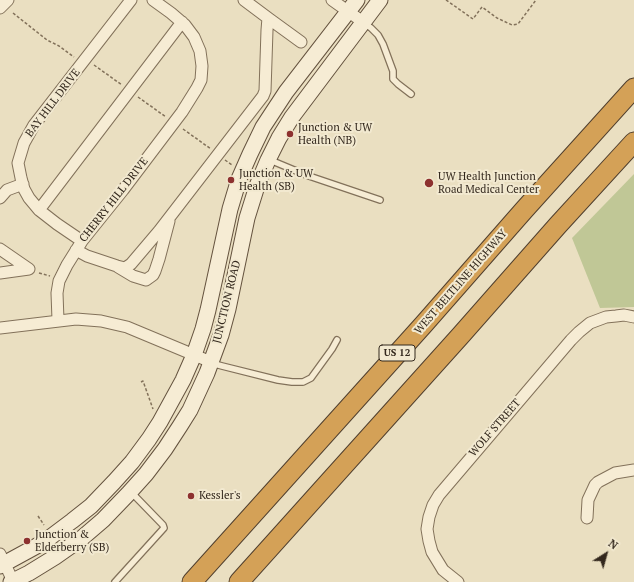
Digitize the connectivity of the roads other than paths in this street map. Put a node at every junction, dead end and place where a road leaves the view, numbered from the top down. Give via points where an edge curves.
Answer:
1 (131, 0) edge
2 (153, 0) edge
3 (244, 0) edge
4 (332, 0) edge
5 (380, 0) edge
6 (352, 6) edge
7 (268, 18) junction
8 (182, 22) junction
9 (363, 22) junction
10 (301, 42) dead end
11 (634, 81) edge
12 (634, 88) edge
13 (411, 94) dead end
14 (602, 123) junction
15 (634, 143) edge
16 (268, 160) junction
17 (23, 184) junction
18 (0, 198) edge
19 (380, 200) dead end
20 (39, 210) junction
21 (171, 214) junction
22 (79, 245) junction
23 (0, 249) edge
24 (117, 266) junction
25 (0, 274) edge
26 (634, 317) edge
27 (58, 320) junction
28 (0, 328) edge
29 (338, 340) dead end
30 (194, 355) junction
31 (211, 362) junction
32 (634, 470) edge
33 (130, 492) junction
34 (587, 518) dead end
35 (2, 562) edge
36 (12, 582) edge
37 (115, 582) edge
38 (192, 582) edge
39 (239, 582) edge
40 (457, 582) edge

1 - 17 street, BAY HILL DRIVE via 34,124 24,143 18,163
2 - 8 street, CHERRY HILL DRIVE
3 - 7 street
4 - 6 street
5 - 9 street, JUNCTION ROAD
6 - 9 street
6 - 30 street, JUNCTION ROAD via 282,98 263,127 250,154 230,209 208,310
7 - 10 street
7 - 21 street via 263,96
8 - 20 street
8 - 22 street, CHERRY HILL DRIVE via 194,36 200,51 201,80 182,112
9 - 13 lane via 372,28 383,44 393,71 393,79
9 - 16 street, JUNCTION ROAD via 292,117
11 - 14 highway
12 - 14 highway, WEST BELTLINE HIGHWAY / US 12
14 - 38 highway, WEST BELTLINE HIGHWAY / US 12
15 - 39 highway
16 - 19 lane
16 - 31 street, JUNCTION ROAD via 247,218 228,309
17 - 18 street via 7,190
17 - 20 street, BAY HILL DRIVE via 29,198
20 - 22 street, BAY HILL DRIVE
21 - 24 street via 131,264 125,268
21 - 24 street, BAY HILL DRIVE via 152,275 146,280 133,276
22 - 24 street, BAY HILL DRIVE via 87,256
22 - 27 street, CHERRY HILL DRIVE via 59,281
23 - 25 street via 29,269
26 - 40 street, WOLF STREET via 606,317 590,323 579,332 439,495 429,517 429,542 438,563
27 - 28 street
27 - 30 street via 101,321 127,327
29 - 31 lane via 311,378 303,382 278,380
30 - 31 street
30 - 35 street, JUNCTION ROAD via 160,422 132,462 114,482 91,506 44,542
31 - 33 street, JUNCTION ROAD via 193,404 180,426
32 - 34 street via 615,473 595,485 588,500
33 - 36 street, JUNCTION ROAD via 82,538
33 - 37 lane via 164,525 164,528
35 - 36 street

